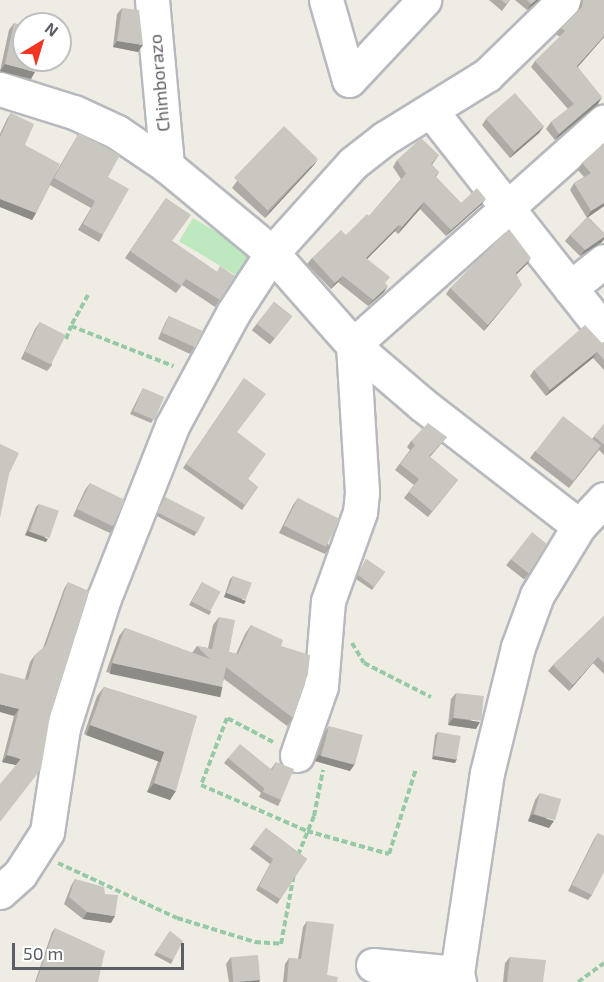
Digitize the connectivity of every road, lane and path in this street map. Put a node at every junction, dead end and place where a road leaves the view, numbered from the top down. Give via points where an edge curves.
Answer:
1 (152, 0) edge
2 (326, 0) edge
3 (424, 0) edge
4 (564, 0) edge
5 (0, 89) edge
6 (431, 111) junction
7 (604, 121) edge
8 (167, 166) junction
9 (507, 205) junction
10 (272, 253) junction
11 (604, 261) edge
12 (570, 288) junction
13 (88, 295) dead end
14 (71, 326) junction
15 (604, 331) edge
16 (66, 339) edge
17 (353, 345) junction
18 (196, 375) junction
19 (604, 500) edge
20 (579, 526) junction
21 (328, 625) junction
22 (431, 697) dead end
23 (310, 762) junction
24 (416, 769) dead end
25 (307, 831) junction
26 (47, 832) junction
27 (0, 892) edge
28 (604, 963) edge
29 (373, 965) dead end
30 (458, 978) edge
31 (578, 982) edge

1 - 8 street, Chimborazo
2 - 3 street via 349,80
4 - 6 street via 487,75
5 - 8 street via 74,112 117,132
6 - 9 street
6 - 10 street via 385,138 353,163
7 - 9 street
8 - 10 street
9 - 12 street
9 - 17 street
10 - 17 street
10 - 18 street
11 - 12 street
12 - 15 street
13 - 14 path
14 - 16 path
14 - 18 path
17 - 20 street via 423,405
17 - 21 street via 362,492 354,533 328,601
18 - 26 street via 145,488 80,669 63,728
19 - 20 street
20 - 30 street via 537,596 518,647 487,773
21 - 22 path via 355,646 364,663
21 - 23 street
23 - 25 path
23 - 25 path via 227,718 201,785
24 - 25 path via 389,854
25 - 26 path via 296,861 281,944 255,942 177,918 121,894 57,862
26 - 27 street via 20,874
28 - 31 path
29 - 30 street

